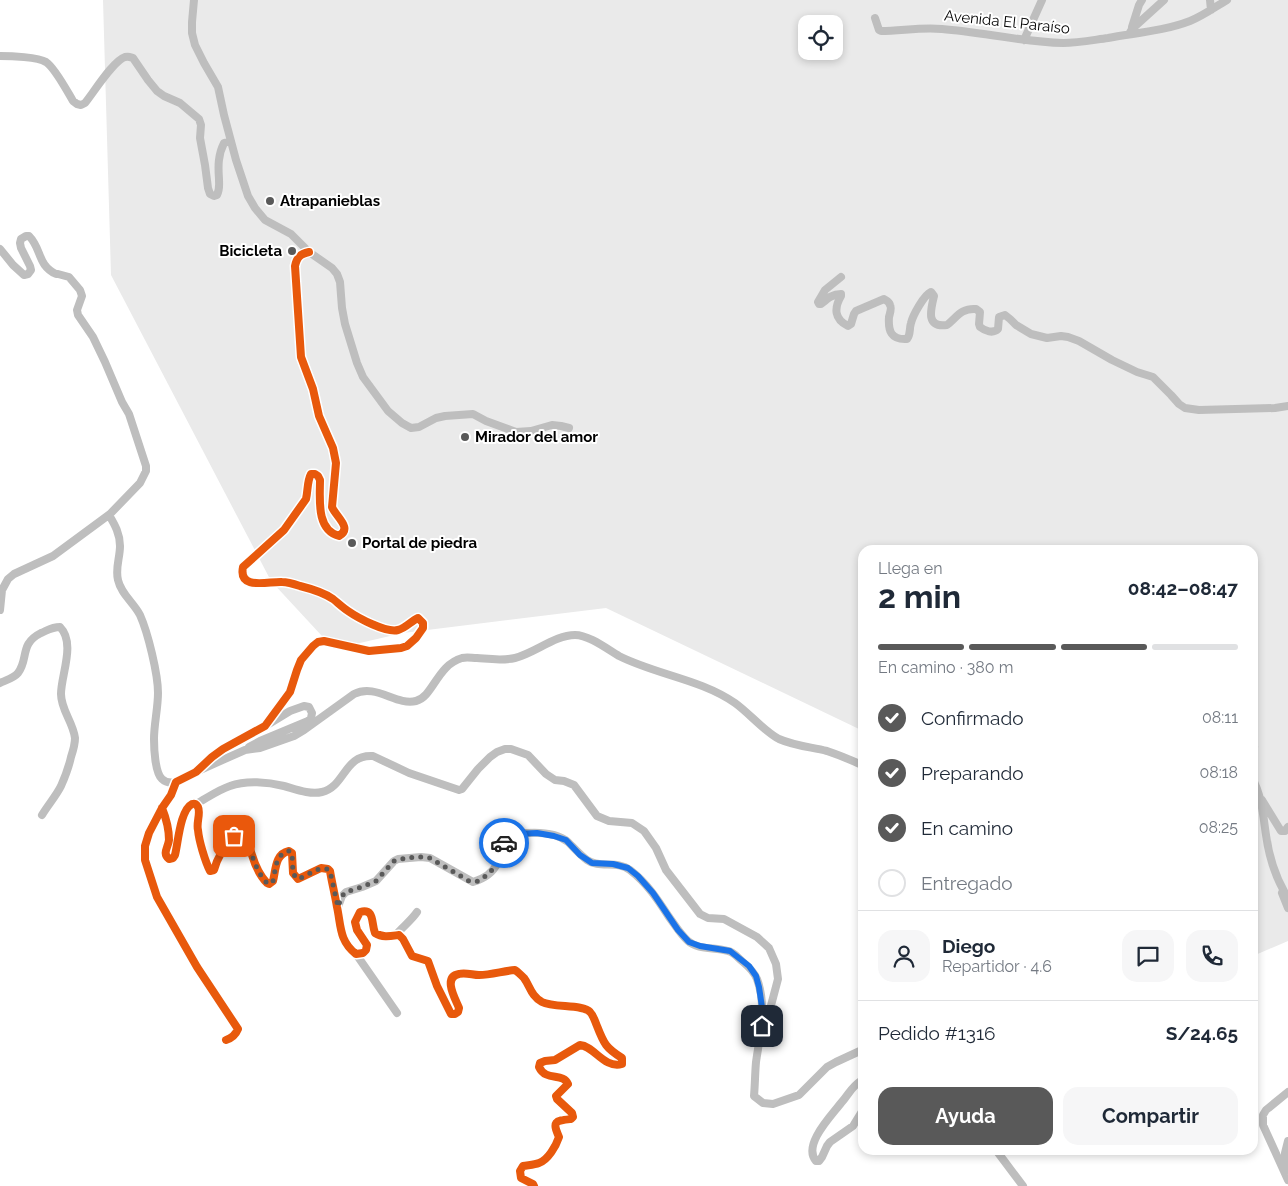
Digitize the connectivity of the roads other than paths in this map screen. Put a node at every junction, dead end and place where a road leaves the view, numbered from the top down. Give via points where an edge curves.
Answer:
1 (194, 0) edge
2 (1042, 0) edge
3 (1142, 0) edge
4 (1164, 0) edge
5 (1210, 0) edge
6 (1227, 0) edge
7 (1211, 10) junction
8 (875, 18) dead end
9 (1130, 32) junction
10 (1024, 40) junction
11 (0, 56) edge
12 (231, 140) junction
13 (0, 249) edge
14 (309, 252) junction
15 (841, 277) dead end
16 (1288, 406) edge
17 (569, 428) dead end
18 (109, 515) junction
19 (0, 610) edge
20 (0, 683) edge
21 (265, 726) junction
22 (245, 750) junction
23 (858, 763) edge
24 (196, 772) junction
25 (176, 782) junction
26 (1258, 789) edge
27 (1260, 796) junction
28 (196, 804) junction
29 (162, 808) junction
30 (42, 815) dead end
31 (1288, 827) edge
32 (1274, 871) junction
33 (1288, 898) edge
34 (338, 907) junction
35 (1288, 908) edge
36 (417, 912) dead end
37 (396, 936) junction
38 (356, 954) junction
39 (398, 1013) dead end
40 (762, 1026) junction
41 (226, 1040) dead end
42 (858, 1052) edge
43 (858, 1083) edge
44 (1288, 1092) edge
45 (858, 1118) edge
46 (1288, 1141) edge
47 (1000, 1155) edge
48 (1286, 1178) edge
49 (534, 1186) edge
50 (1023, 1186) edge

1 - 12 street via 192,33 195,45 218,87
2 - 10 street
3 - 9 street
4 - 9 street
5 - 7 street
6 - 7 street, Avenida El Paraíso
7 - 9 street, Avenida El Paraíso via 1172,26
8 - 10 street, Avenida El Paraíso via 881,31 939,29
9 - 10 street, Avenida El Paraíso via 1070,43
11 - 12 street via 45,61 73,101 81,105 113,66 125,57 133,58 157,91 180,103 199,119 208,188 214,196 220,190 219,152 224,143
12 - 14 street via 248,196 255,208 265,220 291,234
13 - 18 street via 18,270 28,274 30,266 20,243 21,239 29,236 48,270 69,277 80,290 78,315 105,362 146,466 140,483
14 - 17 street via 337,274 345,324 363,377 388,411 402,423 411,428 419,427 436,418 473,414 516,432 552,425
14 - 21 street via 296,258 295,266 301,357 314,389 319,416 333,448 336,463 332,507 346,531 339,536 328,529 320,508 320,480 311,474 306,499 284,530 242,571 252,584 281,582 318,591 350,612 386,629 400,630 418,618 423,628 416,638 401,648 369,651 334,642 318,642 301,660 290,692
15 - 16 street via 825,290 818,302 821,304 829,297 841,294 836,310 838,318 848,326 856,311 884,299 891,306 892,335 907,339 913,319 931,292 934,296 931,317 939,325 947,325 967,309 976,309 980,312 980,328 990,332 998,329 999,317 1005,316 1030,334 1047,338 1068,337 1153,377 1185,408
18 - 19 street via 53,556 8,579 2,590
18 - 25 street via 119,534 117,578 139,613 156,678 154,738 158,773 168,783
20 - 30 street via 18,674 26,648 36,636 53,627 64,631 67,656 62,706 75,739 60,787
21 - 22 street via 304,706 309,707 312,713 308,720
21 - 24 street via 223,749
22 - 23 street via 294,736 360,691 368,690 415,702 424,697 445,668 459,659 514,658 562,637 576,635 648,668 705,686 734,703 777,738
22 - 24 street
24 - 25 street
25 - 29 street
26 - 27 street
27 - 31 street via 1281,831
27 - 32 street
28 - 29 street via 190,805 181,822 175,855 171,859 165,853 168,833
28 - 34 street via 199,813 197,829 210,871 214,870 230,840 241,834 247,838 256,864 269,884 273,881 279,857 286,851 292,853 293,874 298,879 321,868 328,869
28 - 40 street via 238,784 276,784 321,793 336,784 352,762 368,756 459,790 497,752 511,749 523,753 555,780 574,785 597,816 609,821 632,822 644,831 666,870 700,914 724,919 769,948 778,979
29 - 41 street via 149,833 144,860 156,897 238,1028 236,1034
32 - 33 street
32 - 35 street
34 - 38 street via 340,932
34 - 40 street via 346,892 376,881 398,859 430,858 473,882 490,874 510,836 537,833 554,836 566,840 592,863 628,868 653,893 689,942 730,951 749,966 759,987
36 - 37 street
37 - 38 street via 379,936 375,933 370,913 360,912 354,922 367,945 363,954
37 - 49 street via 403,939 412,956 428,961 451,1014 460,1008 451,990 455,975 515,970 542,1002 590,1012 610,1051 622,1058 622,1064 616,1065 601,1059 584,1045 555,1060 540,1063 542,1072 567,1081 568,1084 556,1096 572,1116 555,1123 559,1137 545,1160 522,1166 521,1178
38 - 39 street
40 - 42 street via 754,1096 763,1103 773,1104 799,1095 827,1067
43 - 45 street via 815,1138 813,1158 819,1161 830,1142 853,1126
44 - 48 street via 1263,1115 1264,1129
46 - 48 street via 1284,1160
47 - 50 street

